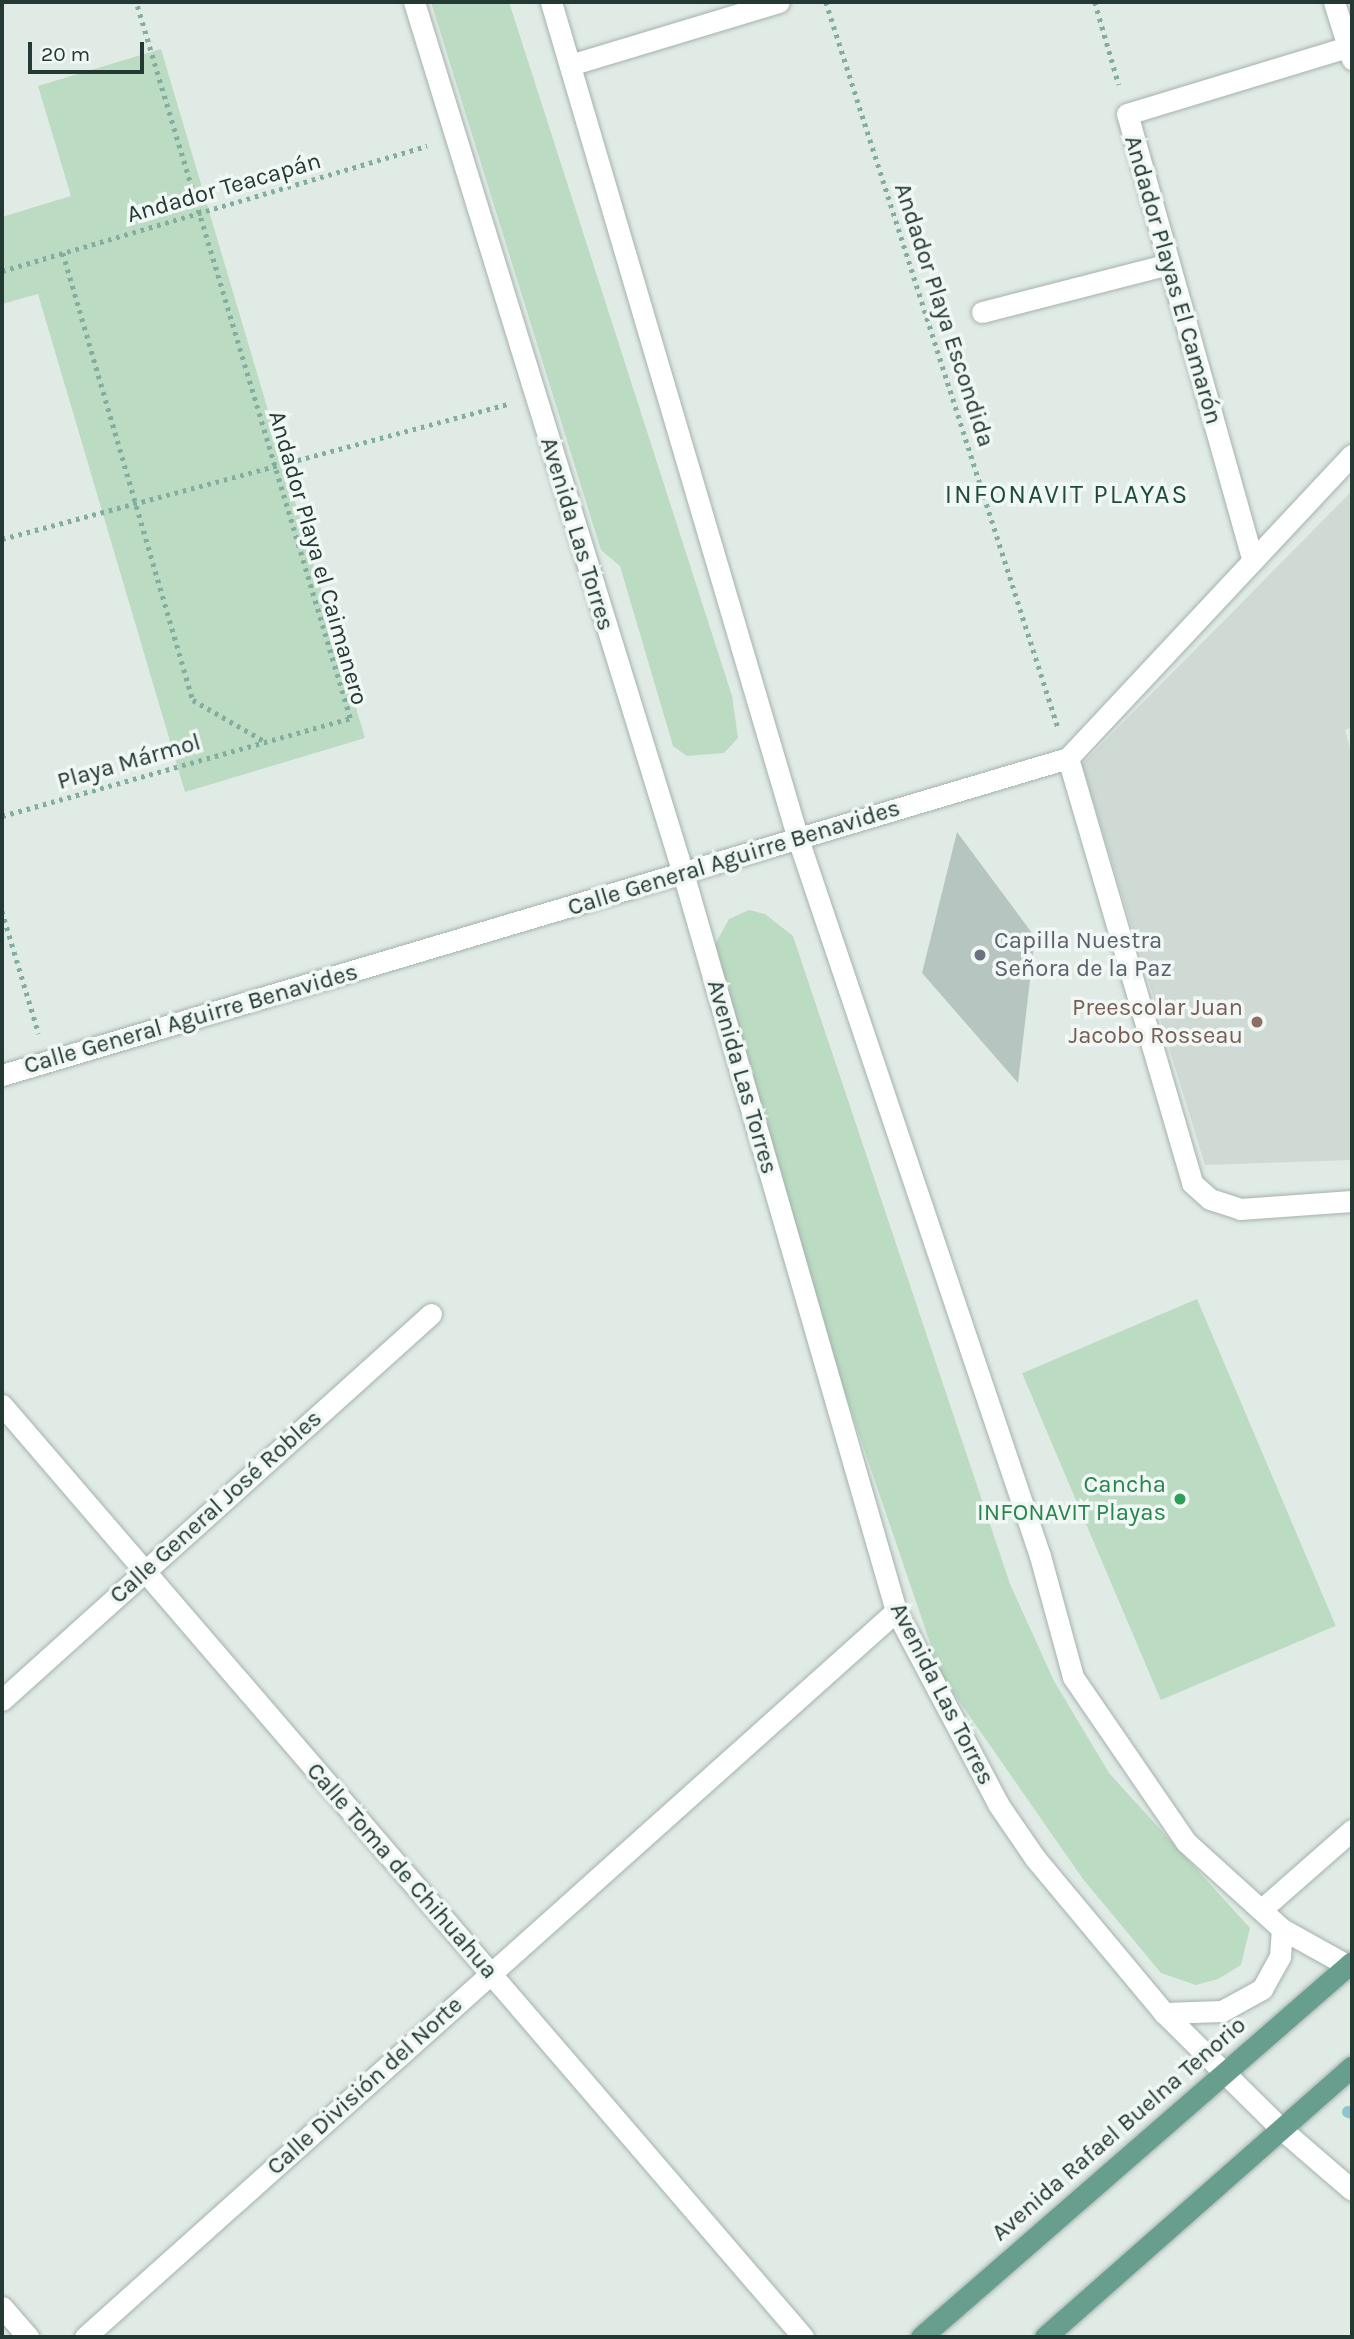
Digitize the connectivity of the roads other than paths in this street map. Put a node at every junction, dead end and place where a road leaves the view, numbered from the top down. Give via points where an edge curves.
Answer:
1 (414, 2) edge
2 (551, 2) edge
3 (779, 2) edge
4 (1334, 2) edge
5 (1350, 53) edge
6 (570, 65) junction
7 (1169, 264) junction
8 (982, 312) dead end
9 (1352, 455) edge
10 (1252, 558) junction
11 (1068, 758) junction
12 (798, 838) junction
13 (683, 873) junction
14 (2, 1075) edge
15 (1352, 1201) edge
16 (431, 1314) dead end
17 (2, 1405) edge
18 (145, 1571) junction
19 (896, 1611) junction
20 (2, 1700) edge
21 (1352, 1830) edge
22 (1262, 1909) junction
23 (1282, 1929) junction
24 (1351, 1965) edge
25 (491, 1974) junction
26 (1164, 2012) junction
27 (1352, 2066) edge
28 (1222, 2072) junction
29 (1279, 2127) junction
30 (1352, 2190) edge
31 (2, 2307) edge
32 (28, 2337) edge
33 (85, 2337) edge
34 (803, 2337) edge
35 (921, 2337) edge
36 (1045, 2337) edge

1 - 13 street, Avenida Las Torres
2 - 6 street
3 - 6 street
4 - 5 street
5 - 7 street, Andador Playas El Camarón via 1127,114
6 - 12 street
7 - 8 street
7 - 10 street, Andador Playas El Camarón
9 - 10 street
10 - 11 street
11 - 12 street, Calle General Aguirre Benavides
11 - 15 street via 1192,1183 1210,1199 1240,1209
12 - 13 street, Calle General Aguirre Benavides
12 - 22 street via 1040,1556 1073,1677 1186,1842
13 - 14 street, Calle General Aguirre Benavides
13 - 19 street, Avenida Las Torres
16 - 18 street, Calle General José Robles
17 - 18 street, Calle Toma de Chihuahua
18 - 20 street, Calle General José Robles
18 - 25 street, Calle Toma de Chihuahua
19 - 25 street, Calle División del Norte
19 - 26 street, Avenida Las Torres via 998,1804
21 - 22 street
22 - 23 street
23 - 24 street
23 - 26 street via 1280,1957 1262,1989 1222,2011
24 - 28 main road, Avenida Rafael Buelna Tenorio
25 - 33 street, Calle División del Norte
25 - 34 street, Calle Toma de Chihuahua
26 - 28 street, Avenida Las Torres
27 - 29 main road
28 - 29 street, Avenida Las Torres
28 - 35 main road, Avenida Rafael Buelna Tenorio
29 - 30 street, Avenida Las Torres
29 - 36 main road
31 - 32 street

